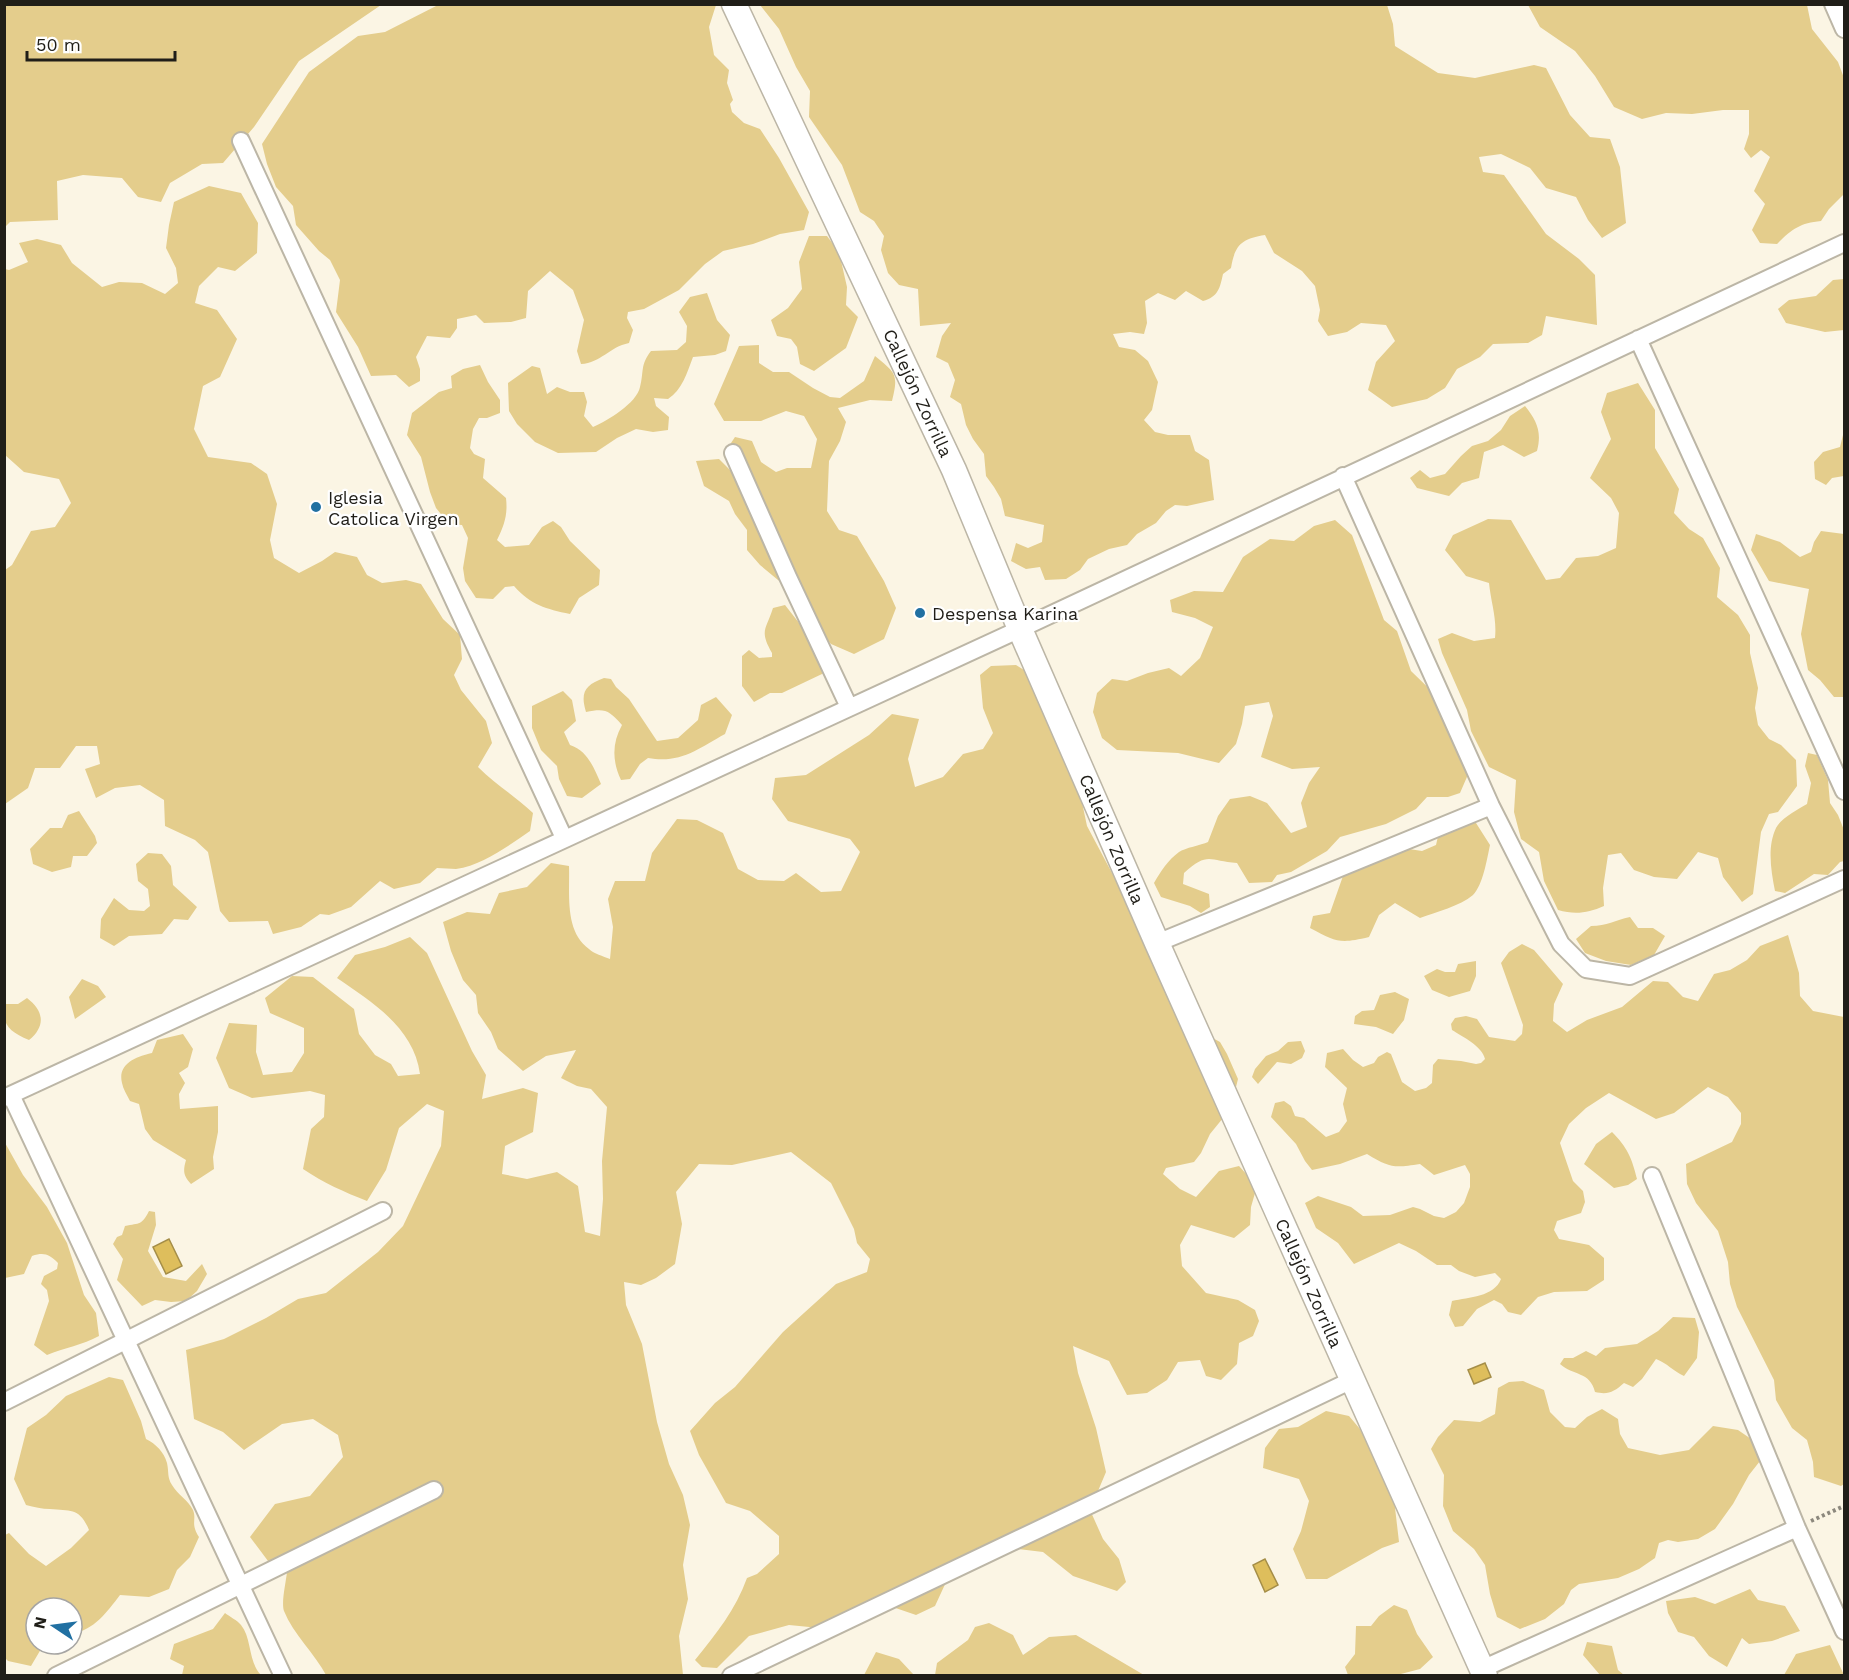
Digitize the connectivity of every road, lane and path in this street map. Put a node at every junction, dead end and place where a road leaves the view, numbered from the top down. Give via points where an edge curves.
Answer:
1 (734, 4) edge
2 (1833, 4) edge
3 (1845, 28) edge
4 (241, 141) dead end
5 (1845, 243) edge
6 (1638, 339) junction
7 (733, 453) dead end
8 (1343, 476) junction
9 (1020, 628) junction
10 (849, 707) junction
11 (1845, 791) edge
12 (1491, 806) junction
13 (564, 838) junction
14 (1845, 879) edge
15 (1157, 943) junction
16 (8, 1097) edge
17 (1652, 1176) dead end
18 (383, 1211) dead end
19 (126, 1341) junction
20 (1352, 1380) junction
21 (4, 1402) edge
22 (434, 1490) dead end
23 (1845, 1506) edge
24 (1797, 1528) junction
25 (240, 1585) junction
26 (1845, 1631) edge
27 (1484, 1672) edge
28 (56, 1676) edge
29 (283, 1676) edge
30 (731, 1676) edge

1 - 9 street, Callejón Zorrilla via 949,459
2 - 3 street
4 - 13 street
5 - 6 street
6 - 8 street
6 - 11 street
7 - 10 street
8 - 9 street
8 - 12 street
9 - 10 street
9 - 15 street, Callejón Zorrilla
10 - 13 street
12 - 14 street via 1561,945 1586,969 1630,976
12 - 15 street
13 - 16 street
15 - 20 street, Callejón Zorrilla
16 - 19 street
17 - 24 street
18 - 19 street
19 - 21 street
19 - 25 street
20 - 27 street, Callejón Zorrilla
20 - 30 street
22 - 25 street
23 - 24 path
24 - 26 street
24 - 27 street
25 - 28 street
25 - 29 street

